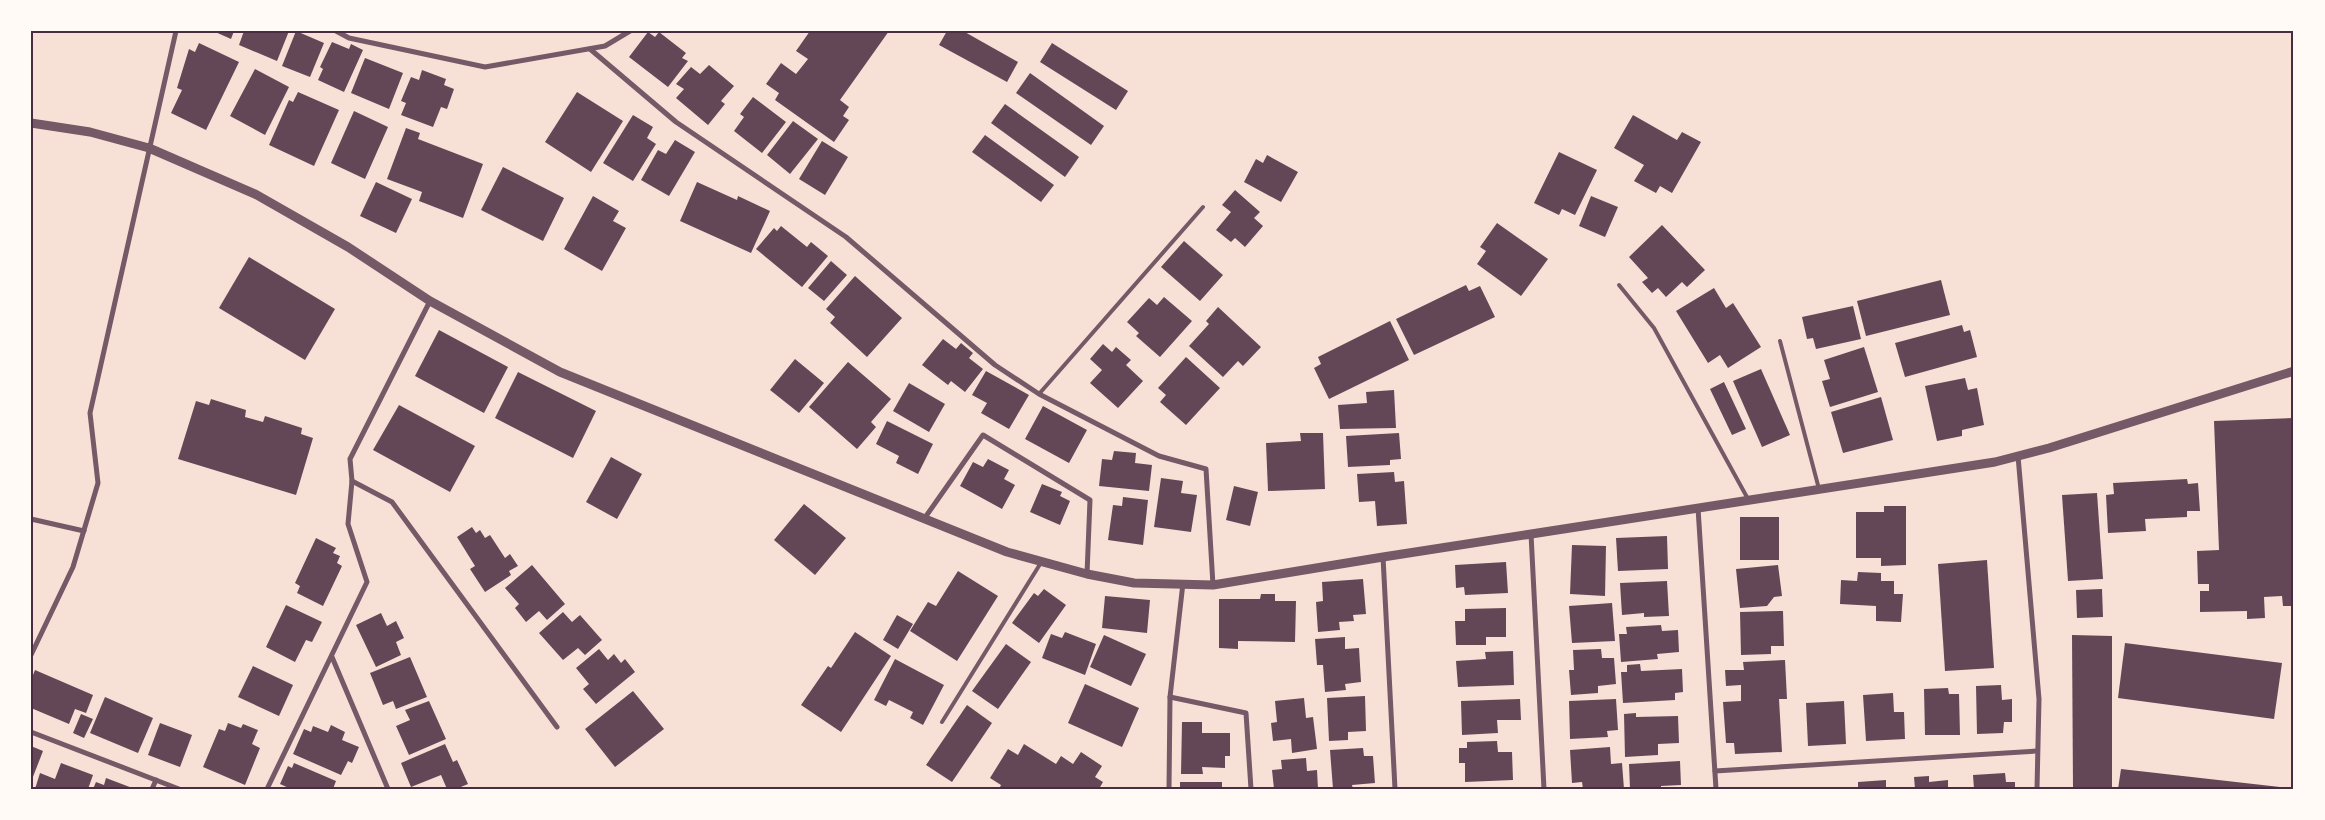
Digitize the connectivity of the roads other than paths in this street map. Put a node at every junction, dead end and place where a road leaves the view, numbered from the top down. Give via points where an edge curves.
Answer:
1 (176, 31) edge
2 (336, 31) edge
3 (630, 31) edge
4 (590, 49) junction
5 (31, 123) edge
6 (149, 148) junction
7 (1203, 207) dead end
8 (1619, 285) dead end
9 (430, 301) junction
10 (1780, 341) dead end
11 (2294, 371) edge
12 (1040, 394) junction
13 (2018, 456) junction
14 (352, 481) junction
15 (1819, 489) junction
16 (1749, 500) junction
17 (1698, 508) junction
18 (924, 519) junction
19 (31, 520) edge
20 (84, 531) junction
21 (1531, 534) junction
22 (1383, 557) junction
23 (1042, 561) junction
24 (1088, 574) junction
25 (1184, 583) junction
26 (1213, 585) junction
27 (31, 655) edge
28 (332, 657) junction
29 (1170, 697) junction
30 (942, 722) dead end
31 (557, 727) dead end
32 (31, 732) edge
33 (2037, 751) junction
34 (1715, 771) junction
35 (156, 780) junction
36 (152, 789) edge
37 (179, 789) edge
38 (267, 789) edge
39 (388, 789) edge
40 (1169, 789) edge
41 (1250, 789) edge
42 (1395, 789) edge
43 (1544, 789) edge
44 (1716, 789) edge
45 (2036, 789) edge

1 - 6 street
2 - 4 street via 349,38 485,67
3 - 4 street via 605,46
4 - 12 street via 676,122 846,237 995,365
5 - 6 street via 90,132
6 - 9 street via 255,194 348,246
6 - 20 street via 90,414 98,483
7 - 12 lane
8 - 16 lane via 1654,328
9 - 14 street via 350,459
9 - 18 street via 560,372
10 - 15 lane
11 - 13 street
12 - 26 street via 1159,456 1206,469
13 - 15 street
13 - 33 street via 2039,699
14 - 28 street via 348,524 367,582
14 - 31 street via 392,502
15 - 16 street
16 - 17 street
17 - 21 street
17 - 34 street
18 - 23 street via 1007,552
18 - 24 street via 983,434 1090,500
19 - 20 street
20 - 27 street via 73,567
21 - 22 street
21 - 43 street
22 - 26 street
22 - 42 street
23 - 24 street
23 - 30 lane
24 - 25 street via 1134,583
25 - 26 street
25 - 29 street
28 - 38 street
28 - 39 street
29 - 40 street
29 - 41 street via 1246,713
32 - 35 street
33 - 34 street
33 - 45 street
34 - 44 street
35 - 36 street
35 - 37 street

